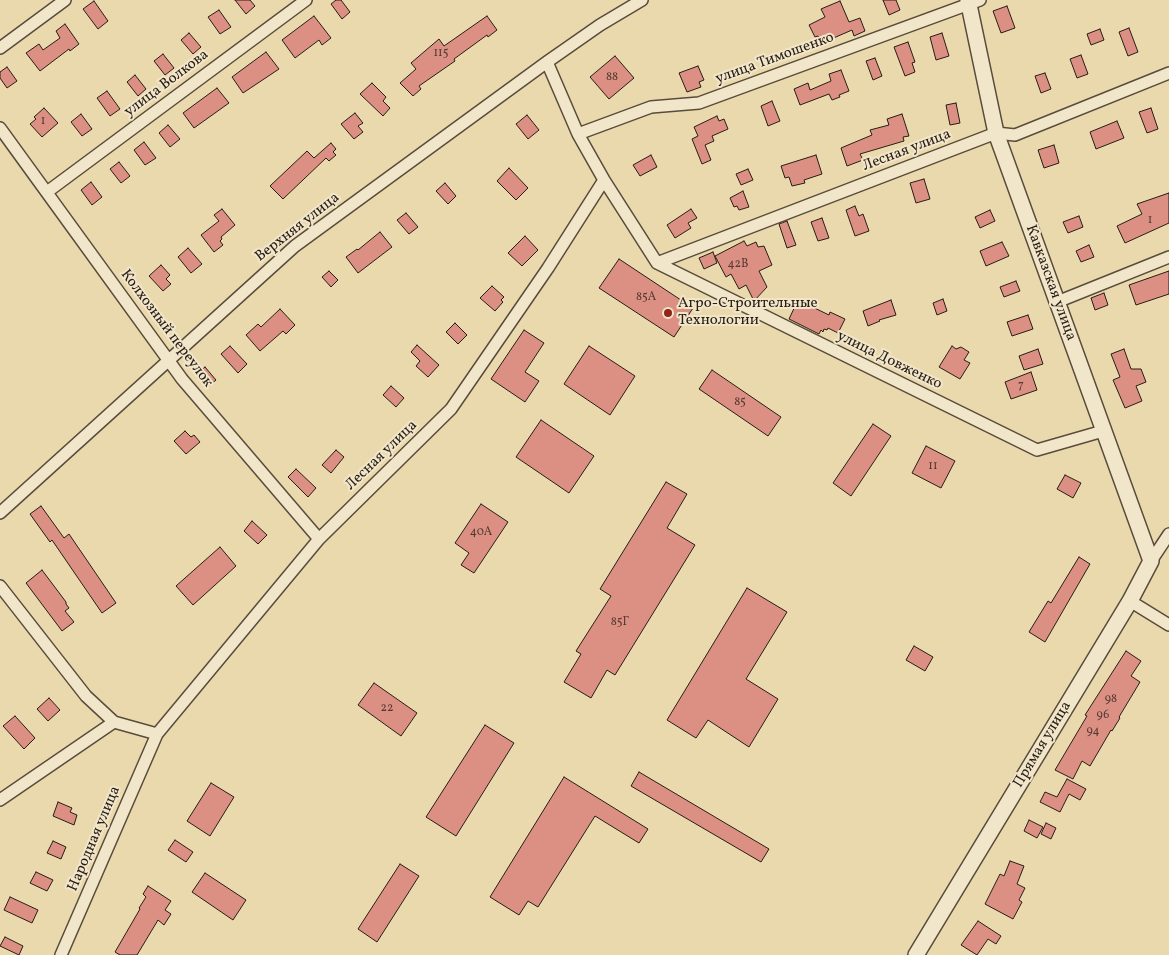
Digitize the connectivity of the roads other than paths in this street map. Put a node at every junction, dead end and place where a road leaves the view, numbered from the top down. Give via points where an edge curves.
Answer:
1 (65, 0) edge
2 (306, 0) edge
3 (642, 0) edge
4 (972, 2) edge
5 (0, 48) edge
6 (547, 62) junction
7 (1169, 73) edge
8 (0, 128) edge
9 (996, 133) junction
10 (578, 134) junction
11 (604, 180) junction
12 (46, 192) junction
13 (1169, 257) edge
14 (657, 263) junction
15 (1057, 302) junction
16 (168, 360) junction
17 (1103, 431) junction
18 (0, 513) edge
19 (1169, 534) edge
20 (318, 539) junction
21 (1151, 561) junction
22 (0, 586) edge
23 (1130, 601) junction
24 (1169, 625) edge
25 (114, 722) junction
26 (157, 734) junction
27 (0, 800) edge
28 (61, 955) edge
29 (916, 955) edge

1 - 5 street
2 - 12 street, улица Волкова
3 - 6 street, Верхняя улица
4 - 9 street, Кавказская улица
4 - 10 street, улица Тимошенко via 698,103 651,107
6 - 10 street
6 - 16 street, Верхняя улица via 295,246
7 - 9 street, Лесная улица via 1015,135
8 - 12 street, Колхозный переулок
9 - 14 street, Лесная улица
9 - 15 street, Кавказская улица
10 - 11 street
11 - 14 street
11 - 20 street, Лесная улица via 451,409
12 - 16 street, Колхозный переулок
13 - 15 street
14 - 17 street, улица Довженко via 1037,450
15 - 17 street, Кавказская улица
16 - 18 street, Верхняя улица
16 - 20 street, Колхозный переулок
17 - 21 street, Кавказская улица
19 - 21 street, Прямая улица
20 - 26 street, Лесная улица
21 - 23 street, Прямая улица
22 - 25 street via 86,696
23 - 24 street
23 - 29 street, Прямая улица
25 - 26 street
25 - 27 street
26 - 28 street, Народная улица

